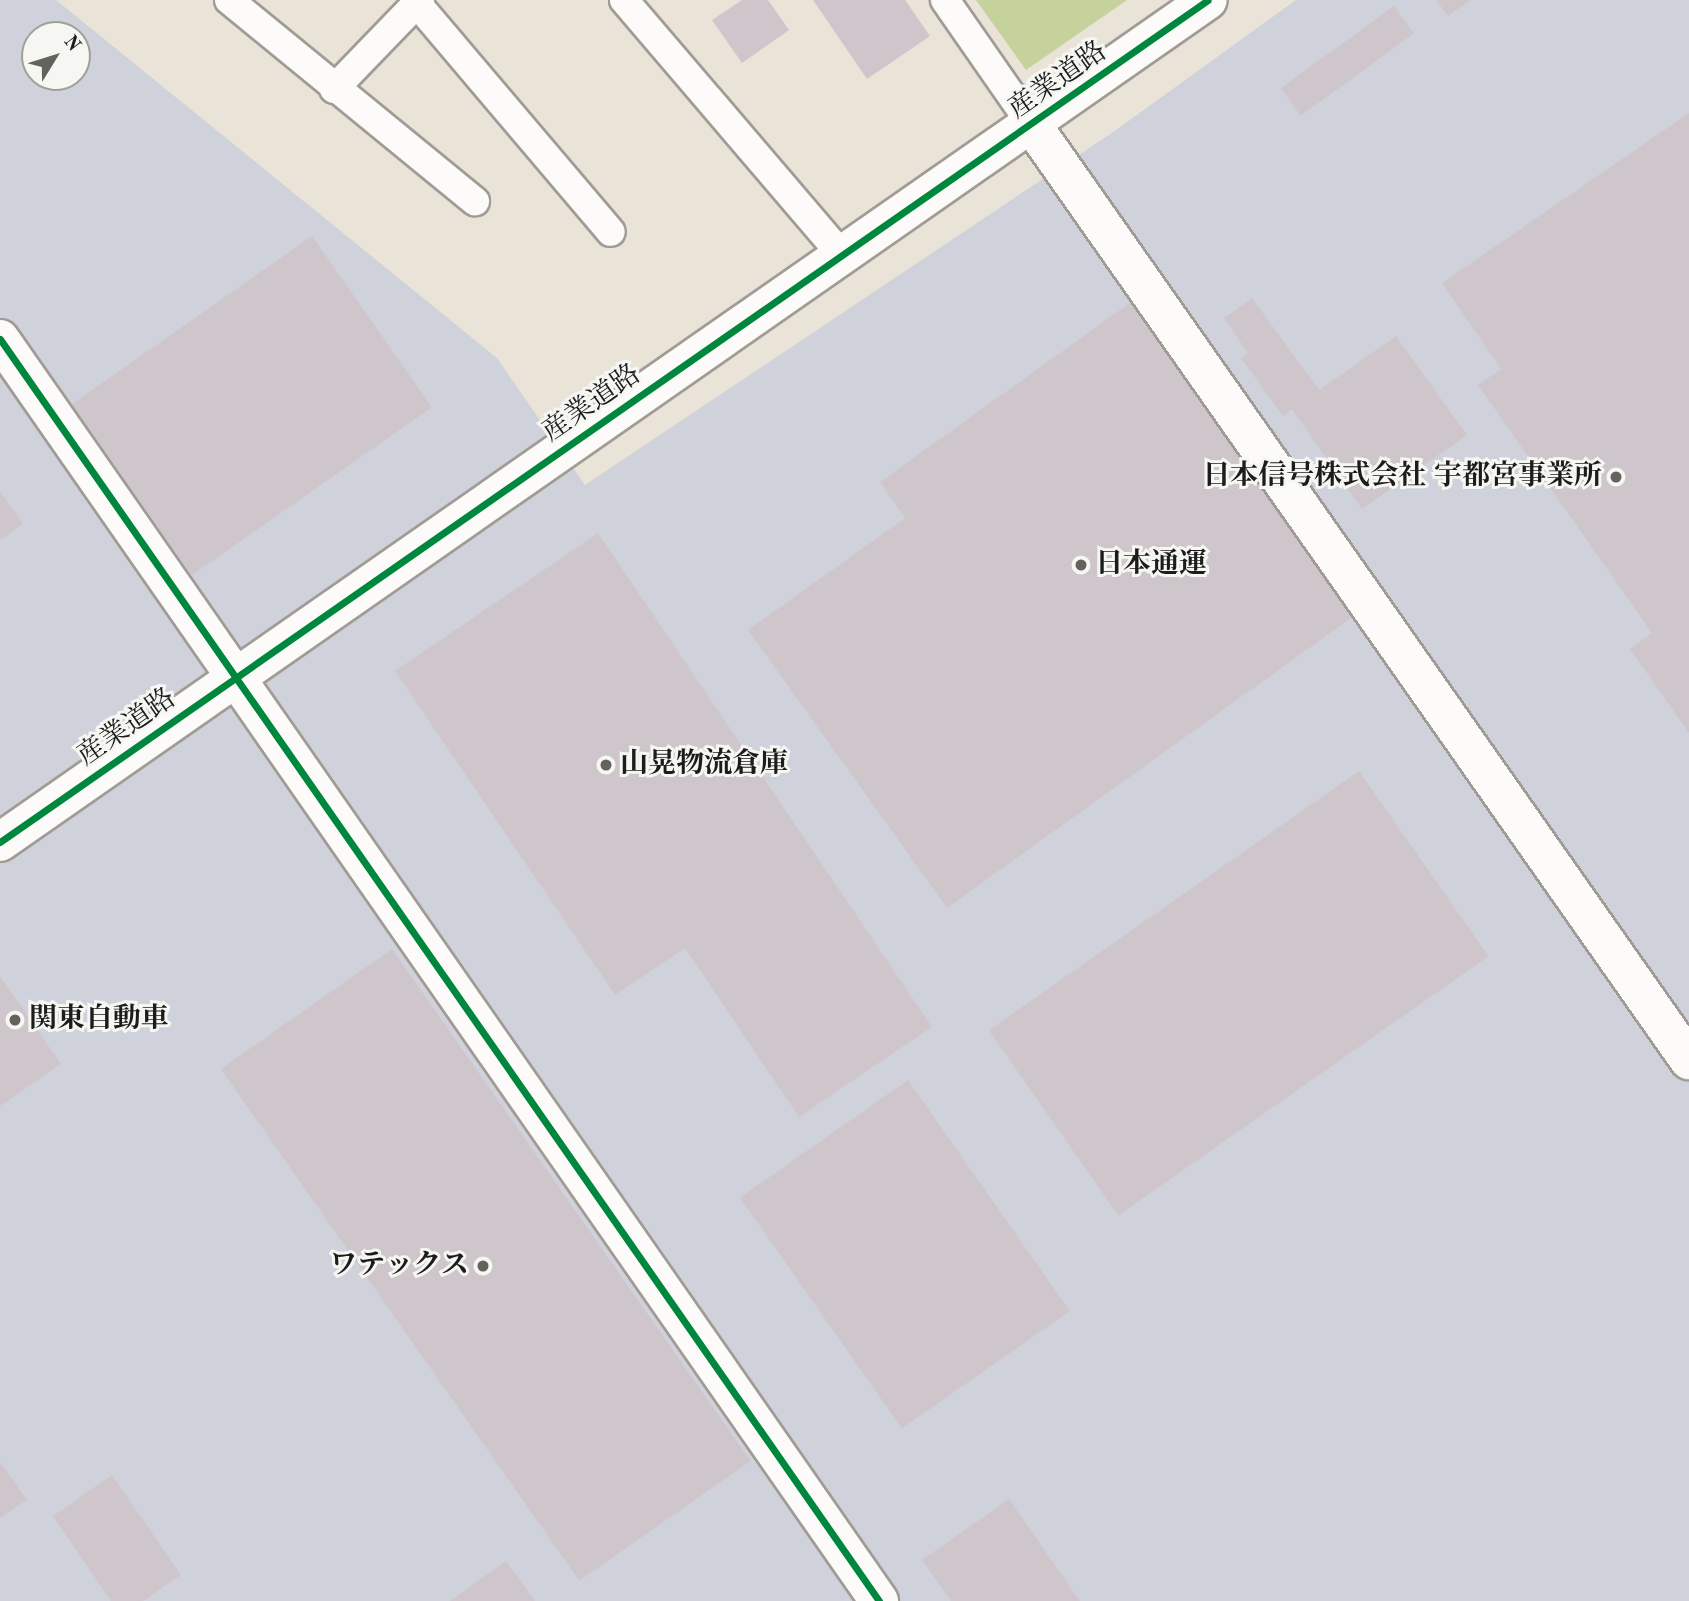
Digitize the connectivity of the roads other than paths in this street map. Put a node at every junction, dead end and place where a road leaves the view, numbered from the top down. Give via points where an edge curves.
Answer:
1 (229, 0) edge
2 (624, 0) edge
3 (945, 0) edge
4 (1208, 0) edge
5 (416, 1) edge
6 (334, 89) junction
7 (1032, 125) junction
8 (475, 201) dead end
9 (611, 232) dead end
10 (843, 256) junction
11 (0, 339) edge
12 (236, 677) junction
13 (0, 842) edge
14 (1689, 1060) edge
15 (879, 1601) edge

1 - 6 street
2 - 10 street
3 - 7 street
4 - 7 street, 産業道路
5 - 6 street
5 - 9 street
6 - 8 street
7 - 10 street, 産業道路
7 - 14 street
10 - 12 street, 産業道路
11 - 12 street
12 - 13 street, 産業道路
12 - 15 street

